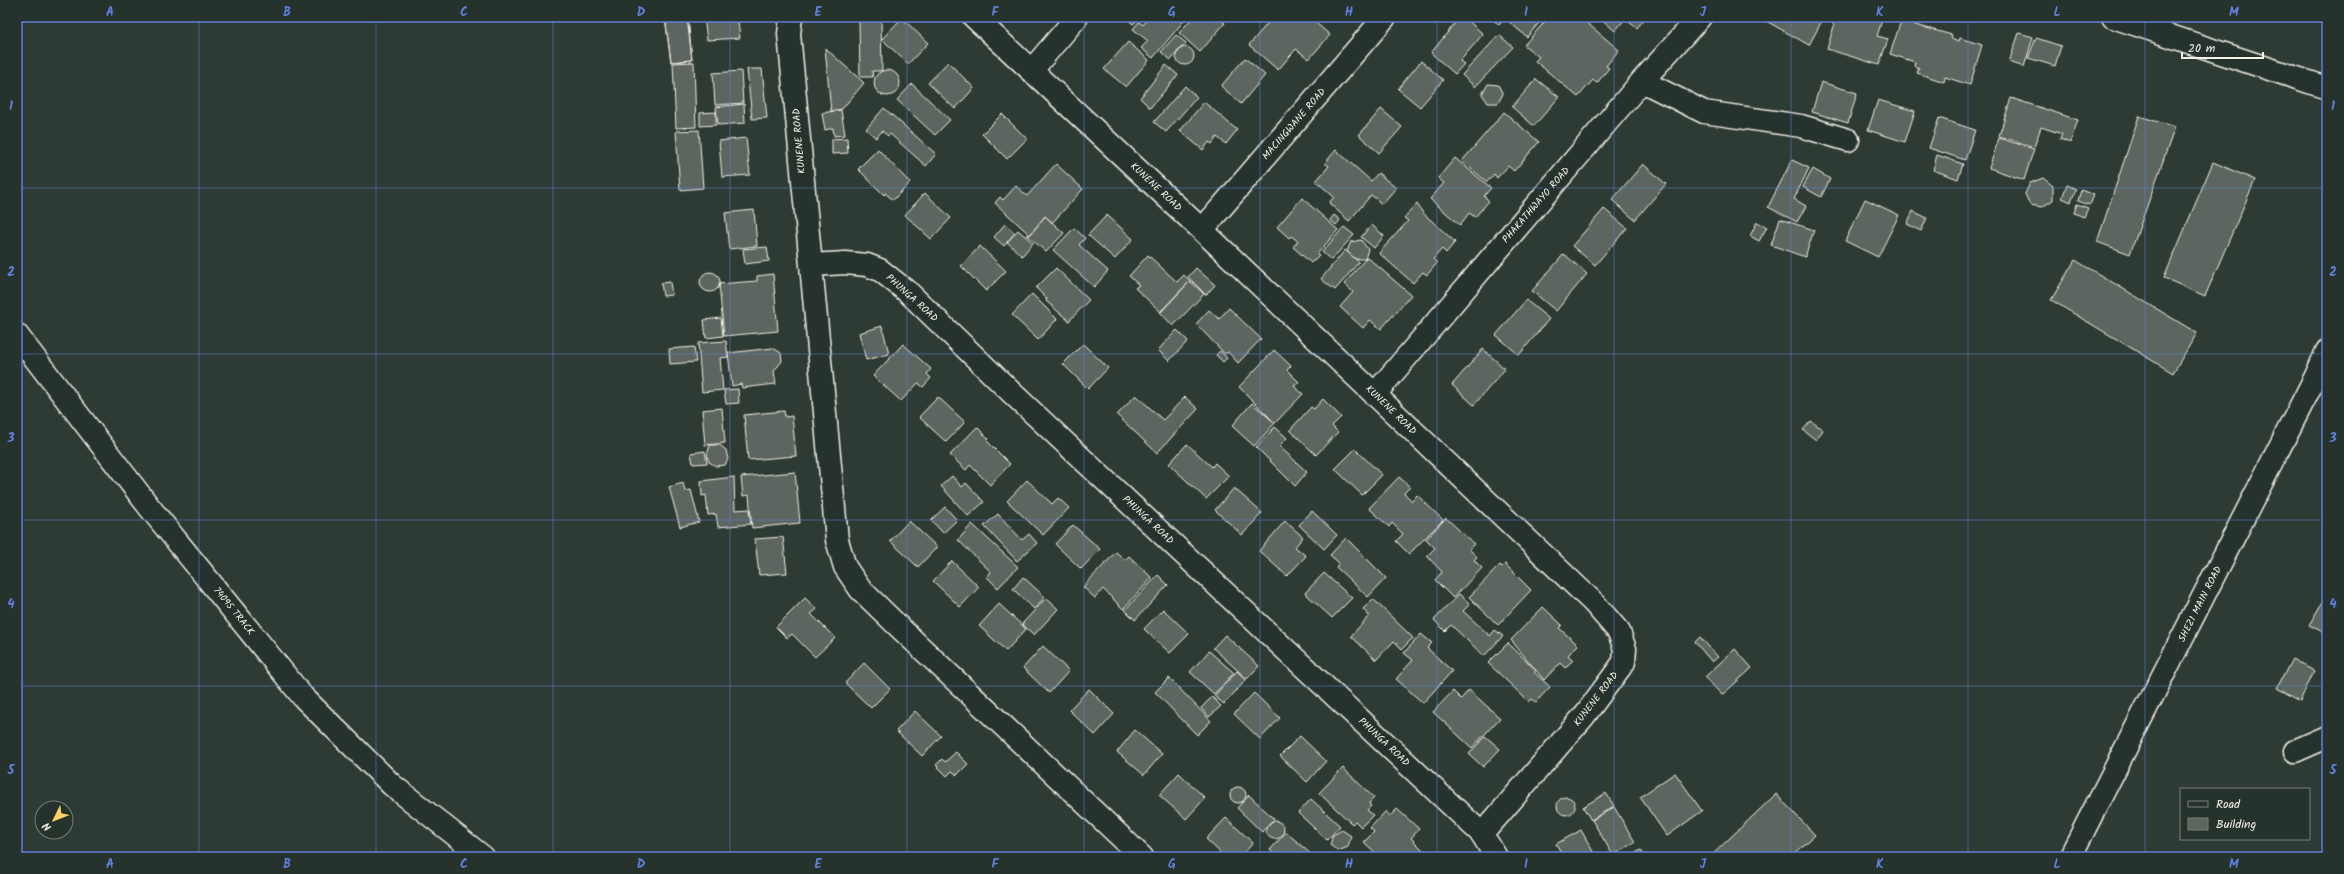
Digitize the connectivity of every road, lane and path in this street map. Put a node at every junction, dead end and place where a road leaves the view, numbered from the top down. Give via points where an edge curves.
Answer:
1 (791, 17) edge
2 (974, 17) edge
3 (1077, 17) edge
4 (1385, 17) edge
5 (1700, 17) edge
6 (2113, 17) edge
7 (1031, 71) junction
8 (1642, 81) junction
9 (2327, 88) edge
10 (1848, 140) dead end
11 (1202, 230) junction
12 (811, 265) junction
13 (17, 335) edge
14 (2327, 350) edge
15 (1375, 394) junction
16 (2327, 737) edge
17 (2295, 751) dead end
18 (1482, 834) junction
19 (483, 857) edge
20 (1142, 857) edge
21 (1496, 857) edge
22 (2070, 857) edge

1 - 12 street, KUNENE ROAD via 789,34
2 - 7 street, KUNENE ROAD
3 - 7 street
4 - 11 street, MACINGWANE ROAD
5 - 8 street, PHAKATHWAYO ROAD
6 - 9 street
7 - 11 street, KUNENE ROAD
8 - 10 street via 1704,112 1801,126
8 - 15 street, PHAKATHWAYO ROAD
11 - 15 street, KUNENE ROAD
12 - 18 street, PHUNGA ROAD via 867,265 880,270 904,288
12 - 20 street via 837,540 845,567 860,589
13 - 19 street, 74095 TRACK via 150,508 303,697 392,785
14 - 22 street, SHEZI MAIN ROAD
15 - 18 street, KUNENE ROAD via 1594,603 1619,632 1625,649 1624,662 1614,678
16 - 17 street
18 - 21 street, PHUNGA ROAD

